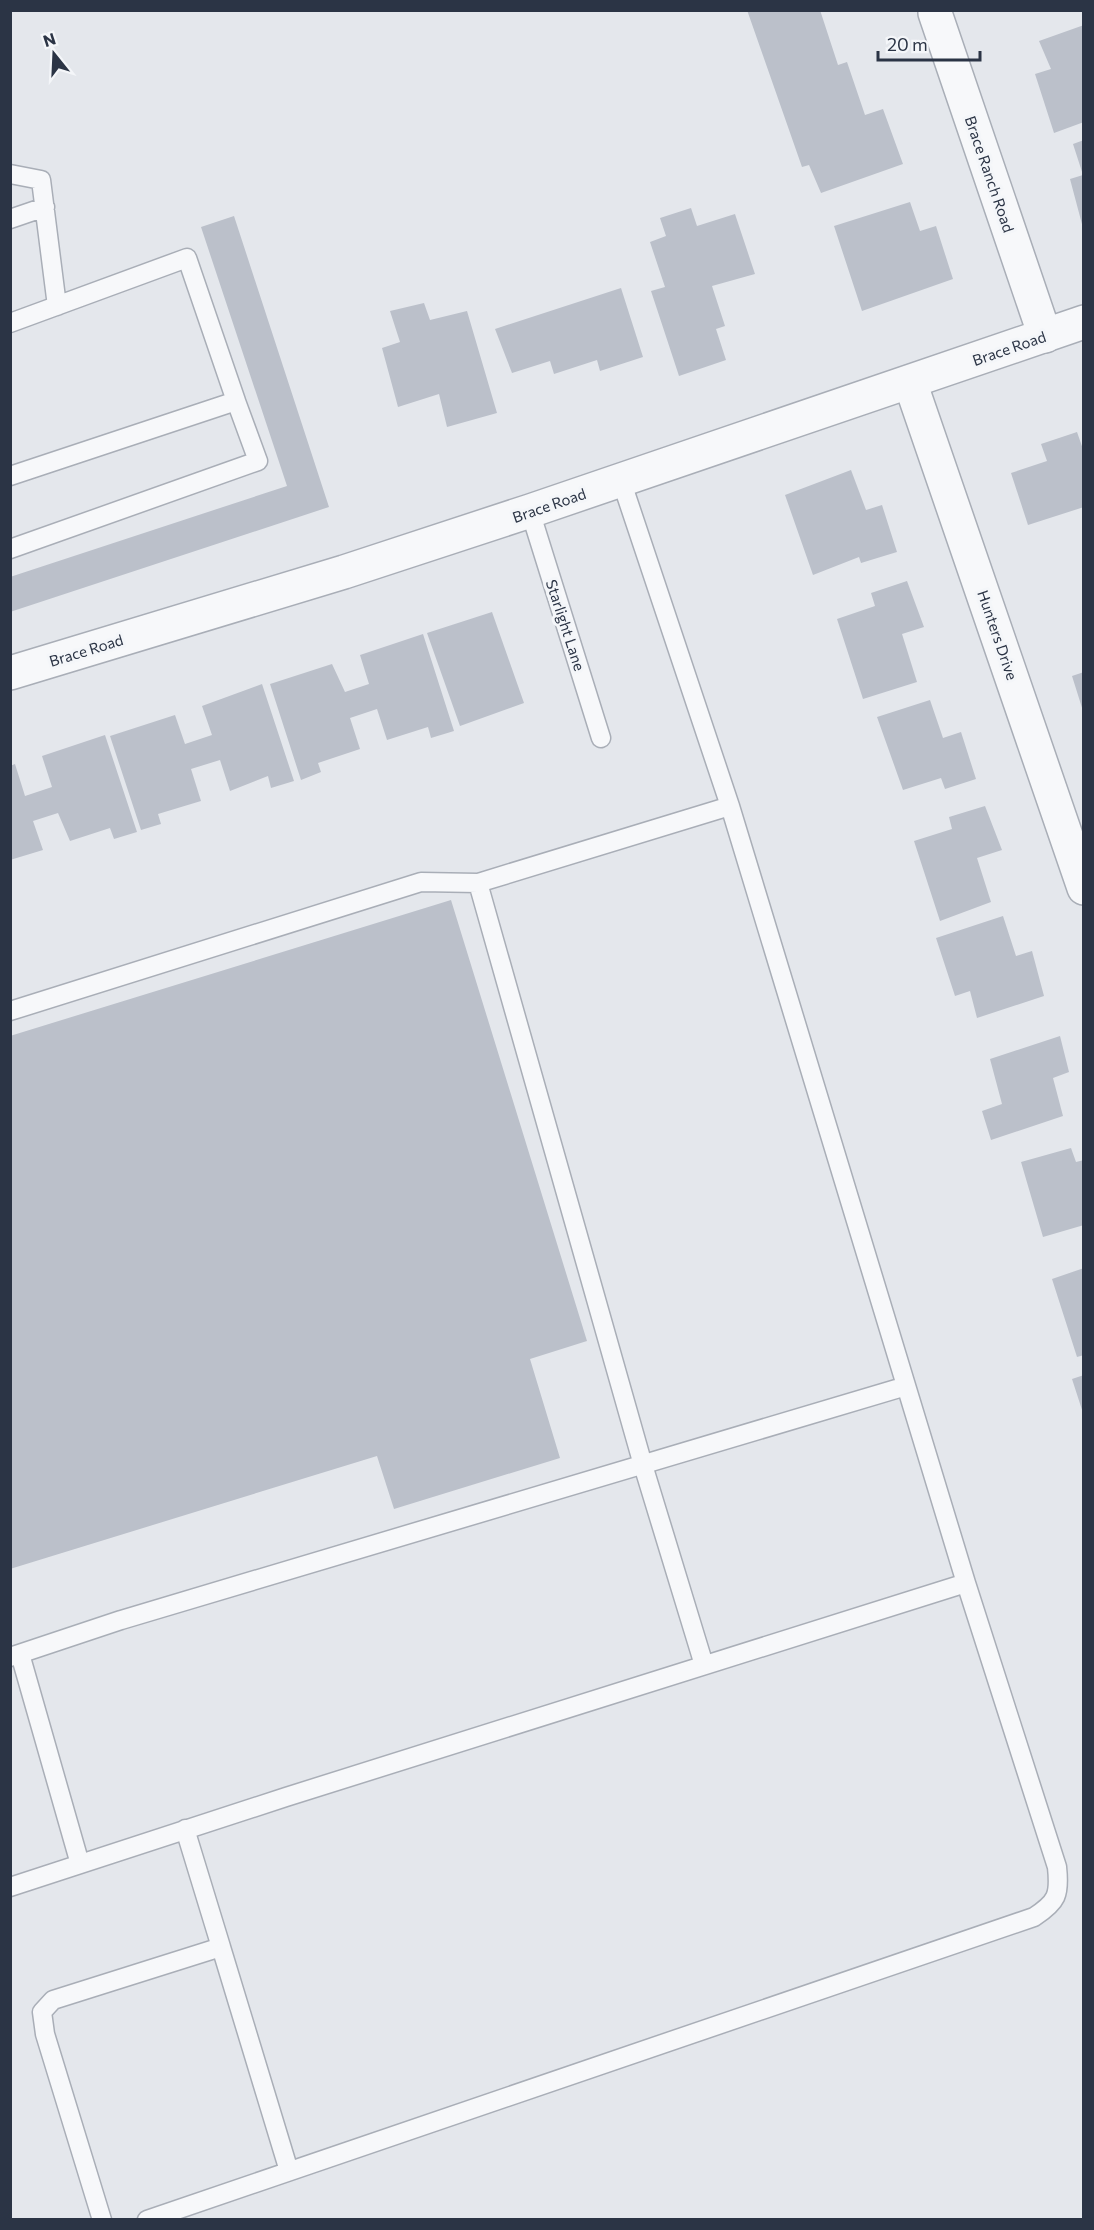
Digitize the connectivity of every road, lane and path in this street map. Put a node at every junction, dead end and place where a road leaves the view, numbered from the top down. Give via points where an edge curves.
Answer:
1 (935, 13) dead end
2 (10, 174) edge
3 (45, 207) junction
4 (10, 219) edge
5 (57, 306) junction
6 (10, 322) edge
7 (1083, 322) edge
8 (1045, 336) junction
9 (909, 382) junction
10 (236, 401) junction
11 (10, 476) edge
12 (621, 480) junction
13 (530, 512) junction
14 (10, 549) edge
15 (10, 673) edge
16 (602, 738) dead end
17 (730, 806) junction
18 (1075, 827) edge
19 (478, 883) junction
20 (1083, 888) edge
21 (10, 1011) edge
22 (906, 1386) junction
23 (643, 1465) junction
24 (966, 1583) junction
25 (15, 1656) edge
26 (704, 1665) junction
27 (185, 1829) junction
28 (80, 1864) junction
29 (10, 1887) edge
30 (221, 1947) junction
31 (289, 2171) junction
32 (102, 2220) edge
33 (147, 2220) edge

1 - 8 street, Brace Ranch Road
2 - 3 lane via 41,180
3 - 4 lane
3 - 5 lane
5 - 6 lane
5 - 10 lane via 187,258
7 - 8 street, Brace Road
8 - 9 street, Brace Road
9 - 12 street, Brace Road
9 - 18 street, Hunters Drive
10 - 11 lane
10 - 14 lane via 258,461
12 - 13 street, Brace Road
12 - 17 lane
13 - 15 street, Brace Road
13 - 16 lane, Starlight Lane
17 - 19 lane
17 - 22 lane
18 - 20 street, Hunters Drive
19 - 21 lane via 421,882
19 - 23 lane
22 - 23 lane
22 - 24 lane
23 - 25 lane via 121,1620
23 - 26 lane
24 - 26 lane
24 - 31 lane via 1057,1867 1059,1886 1052,1906 1034,1917
25 - 28 lane
26 - 27 lane
27 - 28 lane
27 - 30 lane
28 - 29 lane
30 - 31 lane
30 - 32 lane via 53,2000 42,2012 45,2034
31 - 33 lane

